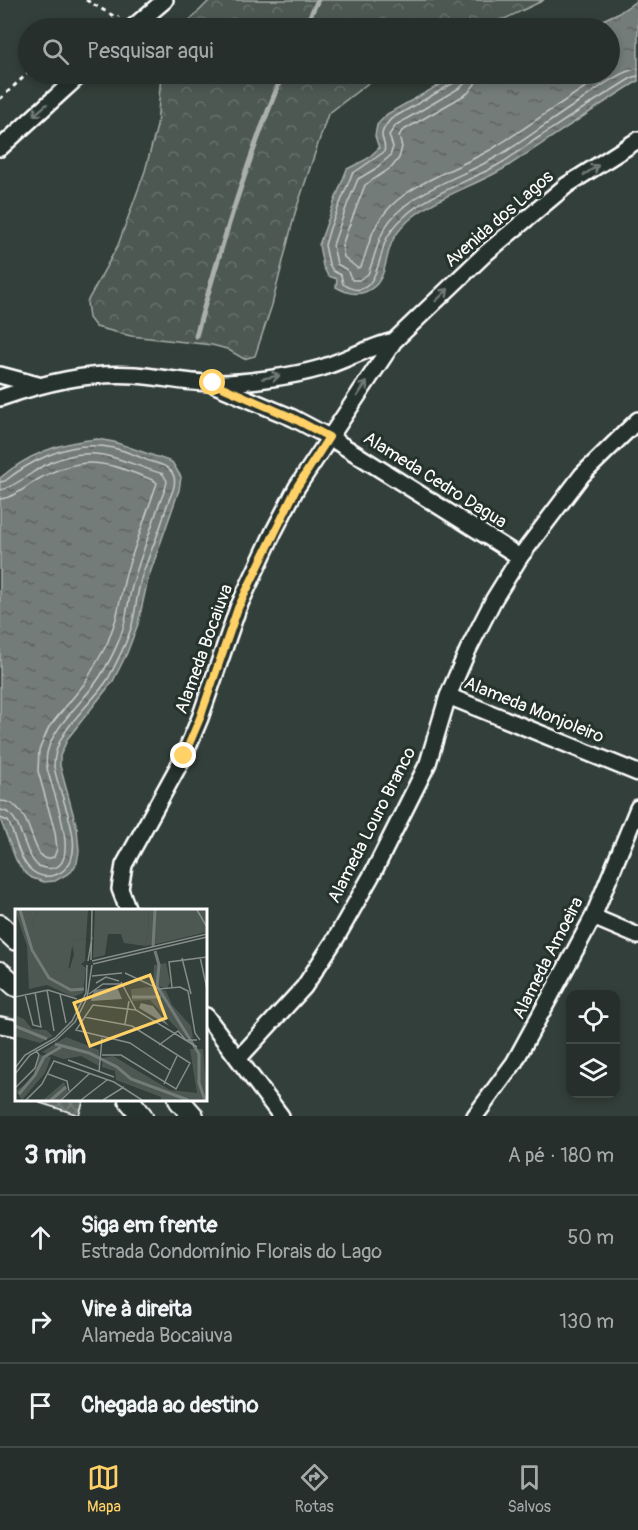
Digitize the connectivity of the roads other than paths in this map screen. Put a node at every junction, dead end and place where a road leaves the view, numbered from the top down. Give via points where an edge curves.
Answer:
1 (165, 0) edge
2 (144, 18) edge
3 (70, 84) edge
4 (638, 140) edge
5 (0, 148) edge
6 (394, 341) junction
7 (0, 375) edge
8 (213, 383) junction
9 (38, 385) junction
10 (0, 398) edge
11 (638, 420) edge
12 (329, 437) junction
13 (520, 557) junction
14 (448, 696) junction
15 (638, 773) edge
16 (638, 808) edge
17 (128, 909) edge
18 (592, 917) junction
19 (1, 925) edge
20 (638, 936) edge
21 (15, 939) edge
22 (0, 972) edge
23 (15, 985) edge
24 (207, 1017) edge
25 (0, 1025) edge
26 (15, 1028) edge
27 (238, 1059) junction
28 (180, 1101) edge
29 (193, 1116) edge
30 (281, 1116) edge
31 (475, 1116) edge

1 - 2 street
3 -> 5 street
6 -> 4 street, Avenida dos Lagos via 486,253 567,185
8 -> 6 street, Avenida dos Lagos via 320,368
12 -> 6 street, Avenida dos Lagos
7 - 9 street, Avenida dos Lagos
8 - 9 street, Avenida dos Lagos via 133,375 86,376
8 - 12 street, Alameda Cedro Dagua
9 - 10 street, Avenida dos Lagos
11 - 13 street, Alameda Louro Branco via 582,475
12 - 13 street, Alameda Cedro Dagua
12 - 17 street, Alameda Bocaiuva via 274,531 238,608 184,756 124,865 120,890
13 - 14 street, Alameda Louro Branco via 468,650
14 - 15 street, Alameda Monjoleiro
14 - 27 street, Alameda Louro Branco via 428,763 336,938 304,987
16 - 18 street, Alameda Amoeira
18 - 20 street
18 - 31 street, Alameda Amoeira via 514,1063
19 - 21 street
22 - 23 street
24 - 27 street
25 - 26 street
27 - 30 street
28 - 29 street

